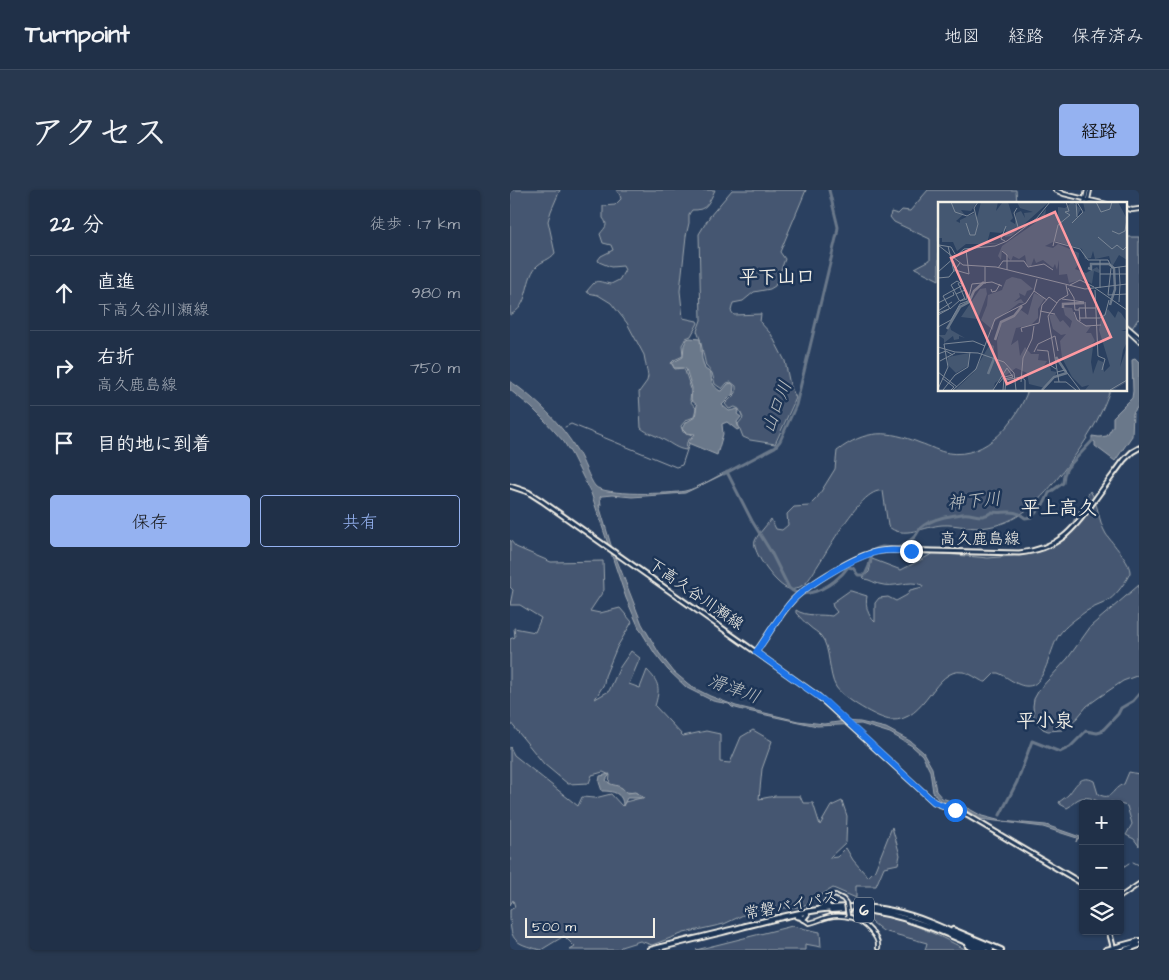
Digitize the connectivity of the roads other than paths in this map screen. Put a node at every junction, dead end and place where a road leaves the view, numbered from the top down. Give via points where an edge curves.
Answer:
1 (1055, 190) edge
2 (1089, 190) edge
3 (1086, 199) junction
4 (1085, 202) edge
5 (1098, 202) edge
6 (1126, 208) edge
7 (1139, 209) edge
8 (1126, 327) edge
9 (1139, 339) edge
10 (1139, 448) edge
11 (510, 486) edge
12 (756, 652) junction
13 (1079, 882) edge
14 (1139, 884) edge
15 (1124, 894) edge
16 (826, 903) junction
17 (829, 908) junction
18 (819, 909) junction
19 (807, 914) junction
20 (797, 916) junction
21 (849, 916) junction
22 (803, 919) junction
23 (929, 923) junction
24 (944, 932) junction
25 (1111, 935) edge
26 (1139, 941) edge
27 (1139, 947) edge
28 (878, 948) dead end
29 (1114, 949) edge
30 (650, 950) edge
31 (659, 950) edge
32 (977, 950) edge
33 (984, 950) edge
34 (991, 950) edge
35 (1001, 950) edge
36 (1106, 950) edge
37 (1125, 950) edge
38 (1133, 950) edge

1 - 3 street
2 - 3 street
3 - 4 street
3 - 5 street
6 - 7 street
8 - 9 street
10 - 12 main road, 高久鹿島線 via 1124,460 1072,530 1047,546 1019,552 891,550 870,553 803,591
11 - 12 main road, 下高久谷川瀬線 via 534,495
12 - 13 main road, 下高久谷川瀬線 via 822,699 937,804 965,814
14 - 15 street
16 - 17 highway
16 - 18 highway
16 - 21 street, bridge via 828,898 836,895 846,903
17 - 18 highway, 常磐バイパス / 6
17 - 23 highway, 常磐バイパス / 6 via 880,909
18 - 30 highway, 常磐バイパス / 6
19 - 20 highway, 常磐バイパス / 6
19 - 22 highway
19 - 24 highway, 常磐バイパス / 6 via 847,909 874,911 905,917
20 - 22 highway
20 - 31 highway, 常磐バイパス / 6
21 - 22 street via 833,916 809,923
21 - 28 street via 868,928 878,942
23 - 34 highway, 常磐バイパス / 6
23 - 35 highway
24 - 32 highway
24 - 33 highway, 常磐バイパス / 6
25 - 29 main road
26 - 29 highway
27 - 37 highway
27 - 38 highway
29 - 36 highway

